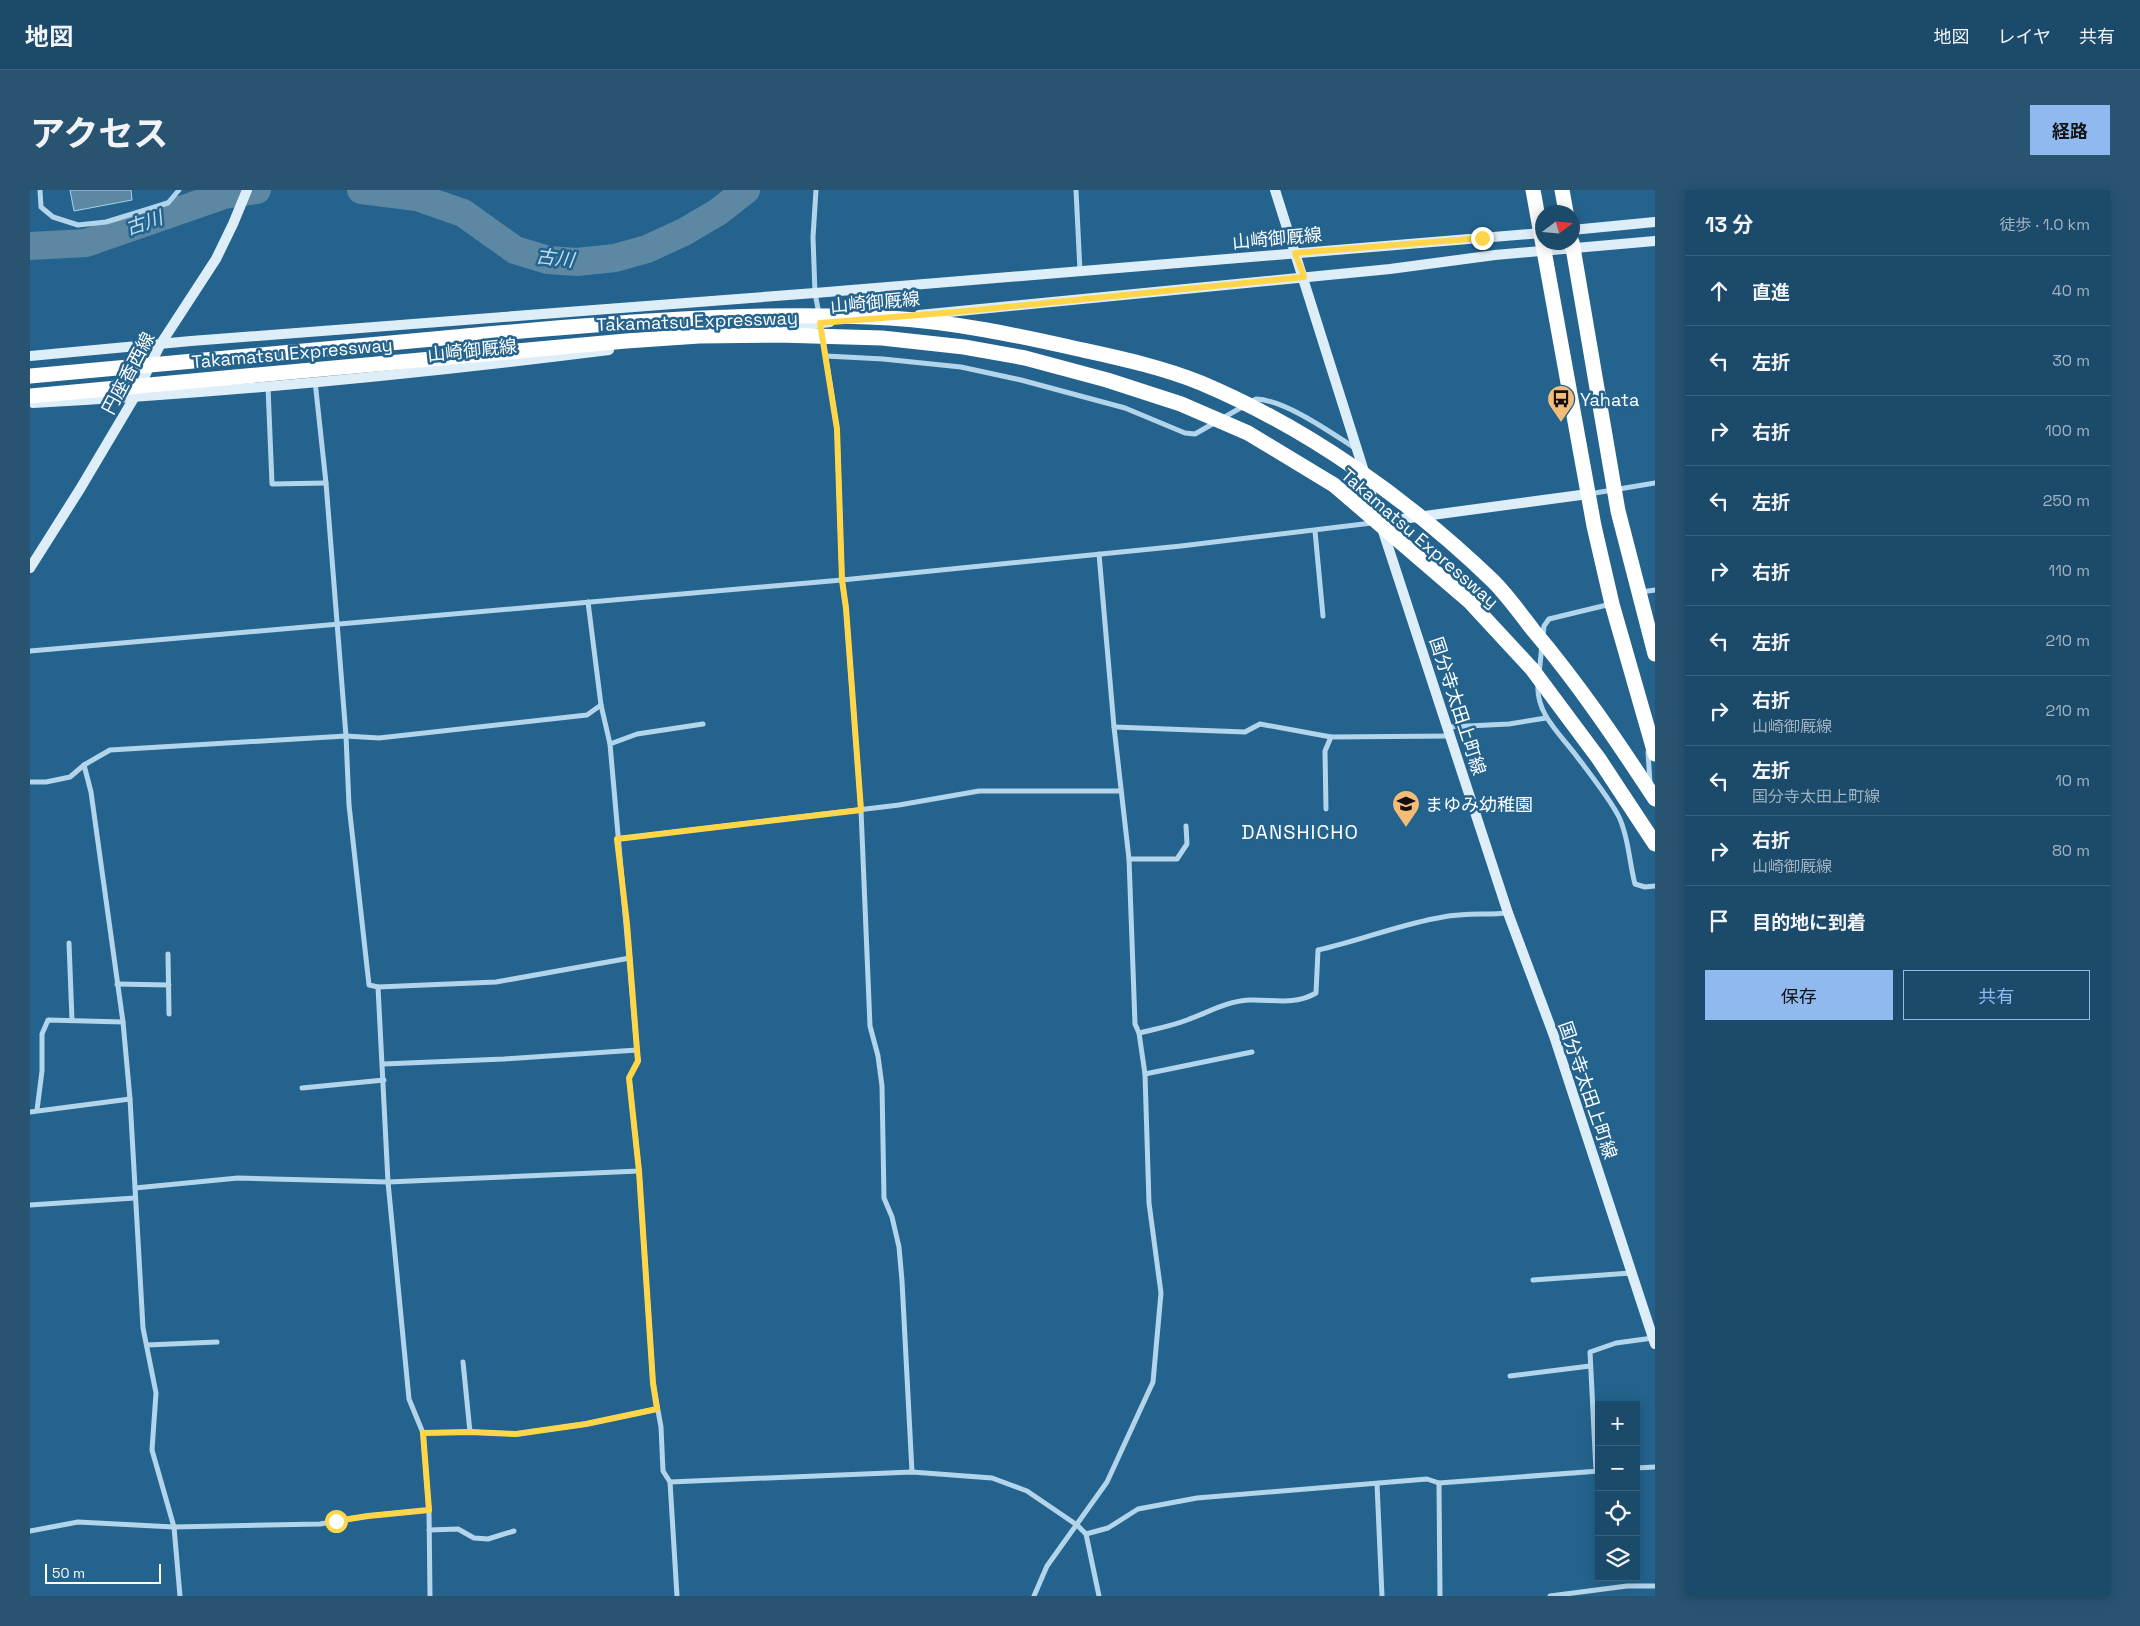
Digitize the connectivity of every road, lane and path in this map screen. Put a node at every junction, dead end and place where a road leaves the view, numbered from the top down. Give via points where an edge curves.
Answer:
1 (40, 190) edge
2 (179, 190) edge
3 (247, 190) edge
4 (816, 190) edge
5 (1076, 190) edge
6 (1275, 190) edge
7 (1533, 190) edge
8 (1562, 190) edge
9 (1536, 205) edge
10 (1565, 205) edge
11 (1655, 222) edge
12 (1580, 229) edge
13 (1535, 234) edge
14 (1655, 241) edge
15 (1580, 245) edge
16 (1549, 250) edge
17 (1573, 250) edge
18 (1544, 251) junction
19 (1295, 253) junction
20 (1080, 271) junction
21 (1304, 277) junction
22 (816, 293) junction
23 (820, 323) junction
24 (160, 344) junction
25 (30, 356) edge
26 (826, 356) junction
27 (30, 376) edge
28 (316, 381) junction
29 (268, 386) junction
30 (30, 396) edge
31 (134, 398) junction
32 (30, 403) edge
33 (1358, 449) junction
34 (326, 482) junction
35 (1655, 483) edge
36 (1615, 490) junction
37 (1588, 494) junction
38 (1380, 522) junction
39 (1315, 531) junction
40 (1099, 554) junction
41 (30, 568) edge
42 (842, 580) junction
43 (1655, 590) edge
44 (1638, 592) junction
45 (588, 602) junction
46 (1612, 604) junction
47 (1323, 616) dead end
48 (336, 624) junction
49 (30, 651) edge
50 (1655, 654) edge
51 (601, 705) junction
52 (1546, 718) junction
53 (703, 724) dead end
54 (1114, 727) junction
55 (1647, 731) junction
56 (1449, 732) junction
57 (346, 736) junction
58 (1331, 737) junction
59 (610, 744) junction
60 (1655, 754) edge
61 (84, 765) junction
62 (30, 782) edge
63 (1121, 791) junction
64 (1655, 799) edge
65 (1655, 808) edge
66 (1326, 809) dead end
67 (861, 810) junction
68 (1186, 826) dead end
69 (617, 839) junction
70 (1655, 844) edge
71 (1129, 859) junction
72 (1655, 886) edge
73 (1508, 914) junction
74 (69, 943) dead end
75 (168, 954) dead end
76 (630, 958) junction
77 (118, 984) junction
78 (169, 985) junction
79 (378, 987) junction
80 (169, 1014) dead end
81 (72, 1020) junction
82 (122, 1022) junction
83 (1139, 1033) junction
84 (637, 1050) junction
85 (1252, 1052) dead end
86 (383, 1064) junction
87 (1145, 1074) junction
88 (384, 1080) junction
89 (302, 1088) dead end
90 (130, 1099) junction
91 (37, 1110) junction
92 (30, 1112) edge
93 (639, 1171) junction
94 (388, 1182) junction
95 (135, 1188) junction
96 (135, 1198) junction
97 (30, 1205) edge
98 (1632, 1273) junction
99 (1533, 1280) dead end
100 (1654, 1341) edge
101 (217, 1342) dead end
102 (146, 1344) junction
103 (463, 1362) dead end
104 (1590, 1366) junction
105 (1510, 1376) dead end
106 (657, 1409) junction
107 (470, 1432) junction
108 (423, 1433) junction
109 (1595, 1446) edge
110 (1655, 1467) edge
111 (1640, 1468) edge
112 (1595, 1471) edge
113 (912, 1472) junction
114 (670, 1482) junction
115 (1439, 1483) junction
116 (1377, 1484) junction
117 (429, 1510) junction
118 (1078, 1525) junction
119 (174, 1526) junction
120 (429, 1530) junction
121 (30, 1531) edge
122 (514, 1531) dead end
123 (1086, 1534) junction
124 (1655, 1586) edge
125 (180, 1596) edge
126 (430, 1596) edge
127 (677, 1596) edge
128 (1034, 1596) edge
129 (1099, 1596) edge
130 (1382, 1596) edge
131 (1440, 1596) edge
132 (1550, 1596) edge

1 - 2 street via 41,206 53,217 78,225 106,222 168,203
3 - 24 main road, 円座香西線 via 216,259
4 - 22 street via 813,237
5 - 20 street
6 - 19 main road, 国分寺太田上町線
7 - 9 highway
8 - 10 highway
11 - 12 main road
13 - 19 main road, 山崎御厩線
14 - 15 main road, 山崎御厩線
16 - 18 main road, 山崎御厩線
17 - 36 highway
18 - 21 main road, 山崎御厩線
18 - 37 highway
19 - 20 main road, 山崎御厩線
19 - 21 main road, 国分寺太田上町線
20 - 22 main road, 山崎御厩線
21 - 23 main road, 山崎御厩線
21 - 33 main road, 国分寺太田上町線
22 - 23 street
22 - 24 main road, 山崎御厩線
23 - 26 street
23 - 28 main road, 山崎御厩線 via 478,366
24 - 25 main road, 山崎御厩線
24 - 31 main road, 円座香西線
26 - 33 street via 961,368 1021,380 1124,408 1195,434 1256,399 1266,400 1313,421
26 - 42 street via 837,429
27 - 64 highway, Takamatsu Expressway, bridge via 614,324 778,315 892,318 967,326 1124,359 1199,382 1272,418 1347,462 1428,524 1495,583 1619,745
28 - 29 main road, 山崎御厩線
28 - 34 street
29 - 31 main road, 山崎御厩線
29 - 34 street via 272,484
30 - 70 highway, Takamatsu Expressway, bridge via 699,336 882,338 1025,358 1107,380 1182,404 1248,433 1334,485 1469,602 1532,669 1599,759
31 - 32 main road, 山崎御厩線
31 - 41 main road, 円座香西線
33 - 38 main road, 国分寺太田上町線
34 - 48 street
35 - 36 street
36 - 37 street
36 - 44 highway
37 - 38 main road
37 - 46 highway
38 - 39 street
38 - 56 main road, 国分寺太田上町線
39 - 40 street
39 - 47 street
40 - 42 street
40 - 54 street
42 - 45 street
42 - 67 street
43 - 44 street
44 - 50 highway
45 - 48 street
45 - 51 street
46 - 52 street via 1556,616 1544,626 1538,690
46 - 55 highway
48 - 49 street
48 - 57 street
51 - 57 street via 587,715 380,738
51 - 59 street
52 - 56 street
52 - 72 street via 1576,754 1618,816 1635,884
53 - 59 street via 637,734
54 - 58 street via 1244,732 1260,724
54 - 63 street
55 - 60 highway
55 - 65 street
56 - 58 street
56 - 73 main road, 国分寺太田上町線
57 - 61 street via 110,750
57 - 79 street via 349,805 369,986
58 - 66 street via 1325,751
59 - 69 street
61 - 62 street via 70,777
61 - 77 street
63 - 67 street via 980,791
63 - 71 street
67 - 69 street
67 - 113 street via 870,1026 882,1086 884,1198 899,1247
68 - 71 street via 1187,844 1177,859
69 - 76 street
71 - 83 street via 1135,1024
73 - 83 street via 1445,916 1318,950 1316,992 1304,999 1277,1002 1248,1000
73 - 98 main road, 国分寺太田上町線 via 1554,1036
74 - 81 street
75 - 78 street
76 - 79 street via 496,982
76 - 84 street
77 - 78 street
77 - 82 street
78 - 80 street
79 - 86 street
81 - 82 street
81 - 91 street via 48,1020 42,1034
82 - 90 street
83 - 87 street
84 - 86 street
84 - 93 street via 638,1061 629,1078
85 - 87 street
86 - 88 street
87 - 118 street via 1149,1203 1161,1294 1153,1382 1107,1482
88 - 89 street
88 - 94 street
90 - 91 street
90 - 95 street
91 - 92 street
93 - 94 street
93 - 106 street
94 - 95 street via 238,1178
94 - 108 street via 409,1399
95 - 96 street
96 - 97 street
96 - 102 street
98 - 99 street
98 - 100 main road, 国分寺太田上町線
100 - 104 street via 1616,1343 1590,1352
101 - 102 street
102 - 119 street via 156,1393 152,1450
103 - 107 street
104 - 105 street
104 - 109 street
106 - 107 street via 516,1434
106 - 114 street via 663,1471
107 - 108 street
108 - 117 street
110 - 111 street
112 - 115 street
113 - 114 street
113 - 118 street via 992,1478 1027,1491
114 - 127 street
115 - 116 street via 1427,1479
115 - 131 street
116 - 123 street via 1197,1498 1138,1510 1108,1528
116 - 130 street
117 - 119 street via 320,1524
117 - 120 street
118 - 123 street
118 - 128 street via 1046,1566
119 - 121 street via 78,1522
119 - 125 street
120 - 122 street via 458,1529 474,1538 488,1539
120 - 126 street
123 - 129 street
124 - 132 street via 1627,1586

